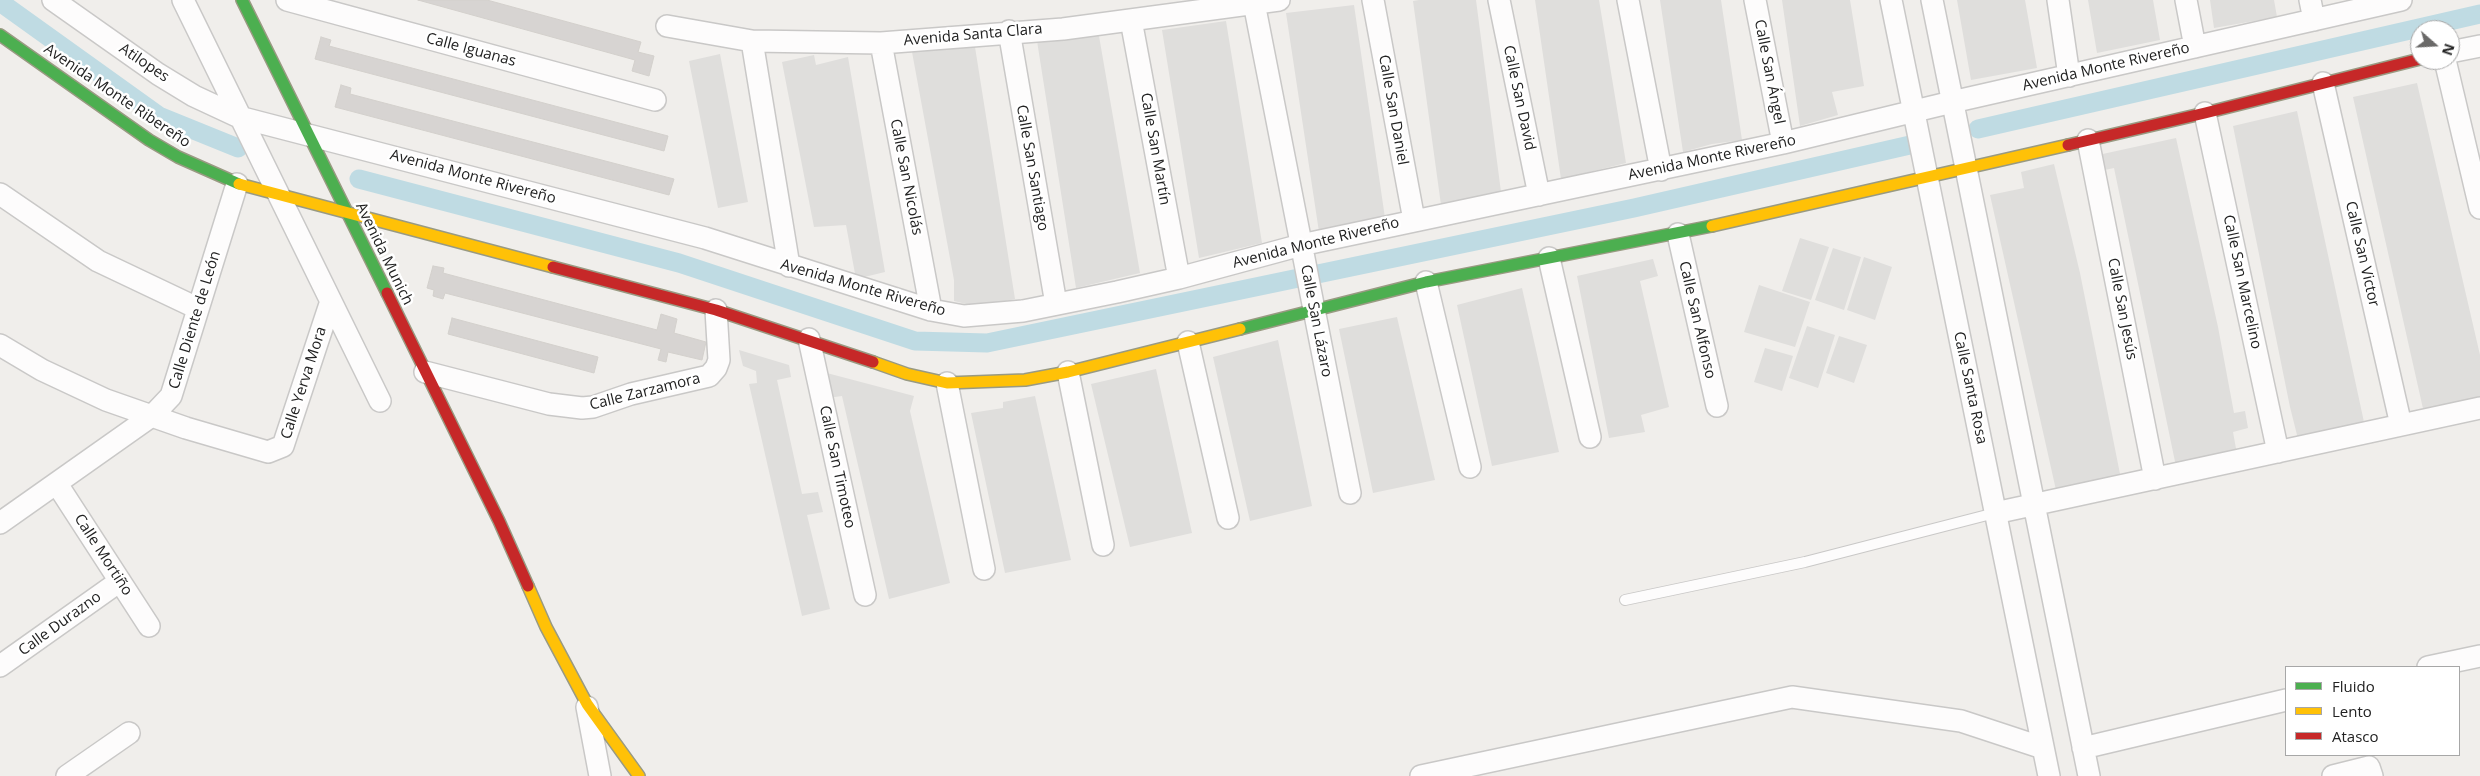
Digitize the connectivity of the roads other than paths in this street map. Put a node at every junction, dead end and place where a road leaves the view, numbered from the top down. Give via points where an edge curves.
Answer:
1 (53, 0) edge
2 (182, 0) edge
3 (242, 0) edge
4 (287, 0) edge
5 (1279, 0) edge
6 (1373, 0) edge
7 (1499, 0) edge
8 (1628, 0) edge
9 (1755, 0) edge
10 (1891, 0) edge
11 (1932, 0) edge
12 (2058, 0) edge
13 (2186, 0) edge
14 (2401, 0) edge
15 (1254, 3) junction
16 (2312, 10) edge
17 (1131, 20) junction
18 (667, 26) dead end
19 (1009, 31) junction
20 (0, 35) edge
21 (752, 41) junction
22 (881, 43) junction
23 (2480, 46) edge
24 (2194, 47) junction
25 (2460, 50) edge
26 (2410, 62) edge
27 (2447, 70) edge
28 (2069, 76) junction
29 (2323, 83) junction
30 (655, 100) dead end
31 (1952, 102) junction
32 (1914, 112) junction
33 (2205, 113) junction
34 (239, 117) junction
35 (308, 134) junction
36 (2088, 140) junction
37 (1783, 143) junction
38 (1965, 167) junction
39 (1661, 170) junction
40 (1927, 176) junction
41 (237, 184) junction
42 (277, 195) junction
43 (1539, 195) junction
44 (1, 198) edge
45 (2480, 208) edge
46 (346, 211) junction
47 (1414, 220) junction
48 (1678, 234) junction
49 (1301, 246) junction
50 (1549, 258) junction
51 (789, 266) junction
52 (1179, 278) junction
53 (1426, 282) junction
54 (330, 304) junction
55 (1056, 304) junction
56 (197, 308) junction
57 (1314, 308) junction
58 (716, 310) junction
59 (931, 310) junction
60 (809, 339) junction
61 (1188, 342) junction
62 (0, 345) edge
63 (425, 372) junction
64 (1068, 372) junction
65 (947, 383) junction
66 (380, 401) dead end
67 (1717, 406) dead end
68 (2480, 408) edge
69 (153, 415) junction
70 (2401, 425) junction
71 (1590, 437) dead end
72 (2278, 452) junction
73 (1470, 467) dead end
74 (2155, 479) junction
75 (57, 484) junction
76 (1350, 493) dead end
77 (2034, 505) junction
78 (1996, 513) junction
79 (1228, 518) dead end
80 (0, 523) edge
81 (1102, 545) dead end
82 (984, 569) dead end
83 (120, 581) junction
84 (865, 595) dead end
85 (1625, 600) dead end
86 (149, 626) dead end
87 (2479, 663) edge
88 (0, 666) edge
89 (2441, 666) edge
90 (2285, 700) edge
91 (587, 704) junction
92 (128, 733) dead end
93 (2044, 748) junction
94 (2083, 748) junction
95 (2369, 766) edge
96 (67, 776) edge
97 (600, 776) edge
98 (639, 776) edge
99 (1421, 776) edge
100 (2049, 776) edge
101 (2089, 776) edge
102 (2333, 776) edge

1 - 34 street, Atilopes via 158,74 194,96
2 - 34 street
3 - 35 street, Avenida Munich
4 - 30 street, Calle Iguanas
5 - 15 street, Avenida Santa Clara
6 - 47 street, Calle San Daniel
7 - 43 street, Calle San David
8 - 39 street
9 - 37 street, Calle San Ángel
10 - 32 street, Calle Santa Rosa
11 - 31 street
12 - 28 street
13 - 24 street
14 - 16 street, Avenida Monte Rivereño
15 - 17 street, Avenida Santa Clara
15 - 49 street, Calle San Lázaro
16 - 24 street, Avenida Monte Rivereño
17 - 19 street, Avenida Santa Clara
17 - 52 street, Calle San Martín
18 - 21 street, Avenida Santa Clara
19 - 22 street, Avenida Santa Clara
19 - 55 street, Calle San Santiago
20 - 41 street, Avenida Monte Ribereño via 149,140
21 - 22 street, Avenida Santa Clara
21 - 51 street
22 - 59 street, Calle San Nicolás
23 - 25 street
24 - 28 street, Avenida Monte Rivereño
26 - 29 street
27 - 45 street
28 - 31 street, Avenida Monte Rivereño
29 - 33 street
29 - 70 street, Calle San Victor
31 - 32 street, Avenida Monte Rivereño
31 - 38 street
32 - 37 street, Avenida Monte Rivereño
32 - 40 street, Calle Santa Rosa
33 - 36 street
33 - 72 street, Calle San Marcelino
34 - 35 street, Avenida Monte Rivereño
34 - 42 street
35 - 46 street, Avenida Munich
35 - 51 street, Avenida Monte Rivereño via 705,238
36 - 38 street
36 - 74 street, Calle San Jesús
37 - 39 street, Avenida Monte Rivereño
38 - 40 street
38 - 77 street
39 - 43 street, Avenida Monte Rivereño
40 - 48 street
40 - 78 street, Calle Santa Rosa
41 - 42 street, Avenida Monte Ribereño
41 - 56 street, Calle Diente de León
42 - 46 street
42 - 54 street
43 - 47 street, Avenida Monte Rivereño
44 - 56 street via 98,261
46 - 58 street
46 - 63 street, Avenida Munich
47 - 49 street, Avenida Monte Rivereño
48 - 50 street
48 - 67 street, Calle San Alfonso
49 - 52 street, Avenida Monte Rivereño
49 - 57 street, Calle San Lázaro
50 - 53 street
50 - 71 street
51 - 59 street, Avenida Monte Rivereño
52 - 55 street, Avenida Monte Rivereño
53 - 57 street
53 - 73 street
54 - 66 street
54 - 69 street, Calle Yerva Mora via 284,446 268,452
55 - 59 street, Avenida Monte Rivereño via 1023,311 964,316
56 - 69 street, Calle Diente de León via 171,396
57 - 61 street
57 - 76 street, Calle San Lázaro
58 - 60 street
58 - 63 street, Calle Zarzamora via 719,360 709,376 631,394 593,407 549,404
60 - 65 street via 907,374
60 - 84 street, Calle San Timoteo
61 - 64 street
61 - 79 street
62 - 69 street via 73,385
63 - 91 street, Avenida Munich via 499,521 546,627
64 - 65 street via 1008,381
64 - 81 street
65 - 82 street
68 - 70 street
69 - 75 street, Calle Diente de León
70 - 72 street
72 - 74 street
74 - 77 street
75 - 80 street, Calle Diente de León
75 - 83 street, Calle Mortiño
77 - 78 street
77 - 94 street
78 - 85 lane via 1805,562
78 - 93 street, Calle Santa Rosa
83 - 86 street, Calle Mortiño
83 - 88 street, Calle Durazno
87 - 89 street
90 - 94 street
91 - 97 street
91 - 98 street, Avenida Munich
92 - 96 street
93 - 99 street via 1961,721 1792,697
93 - 100 street, Calle Santa Rosa
94 - 101 street
95 - 102 street

